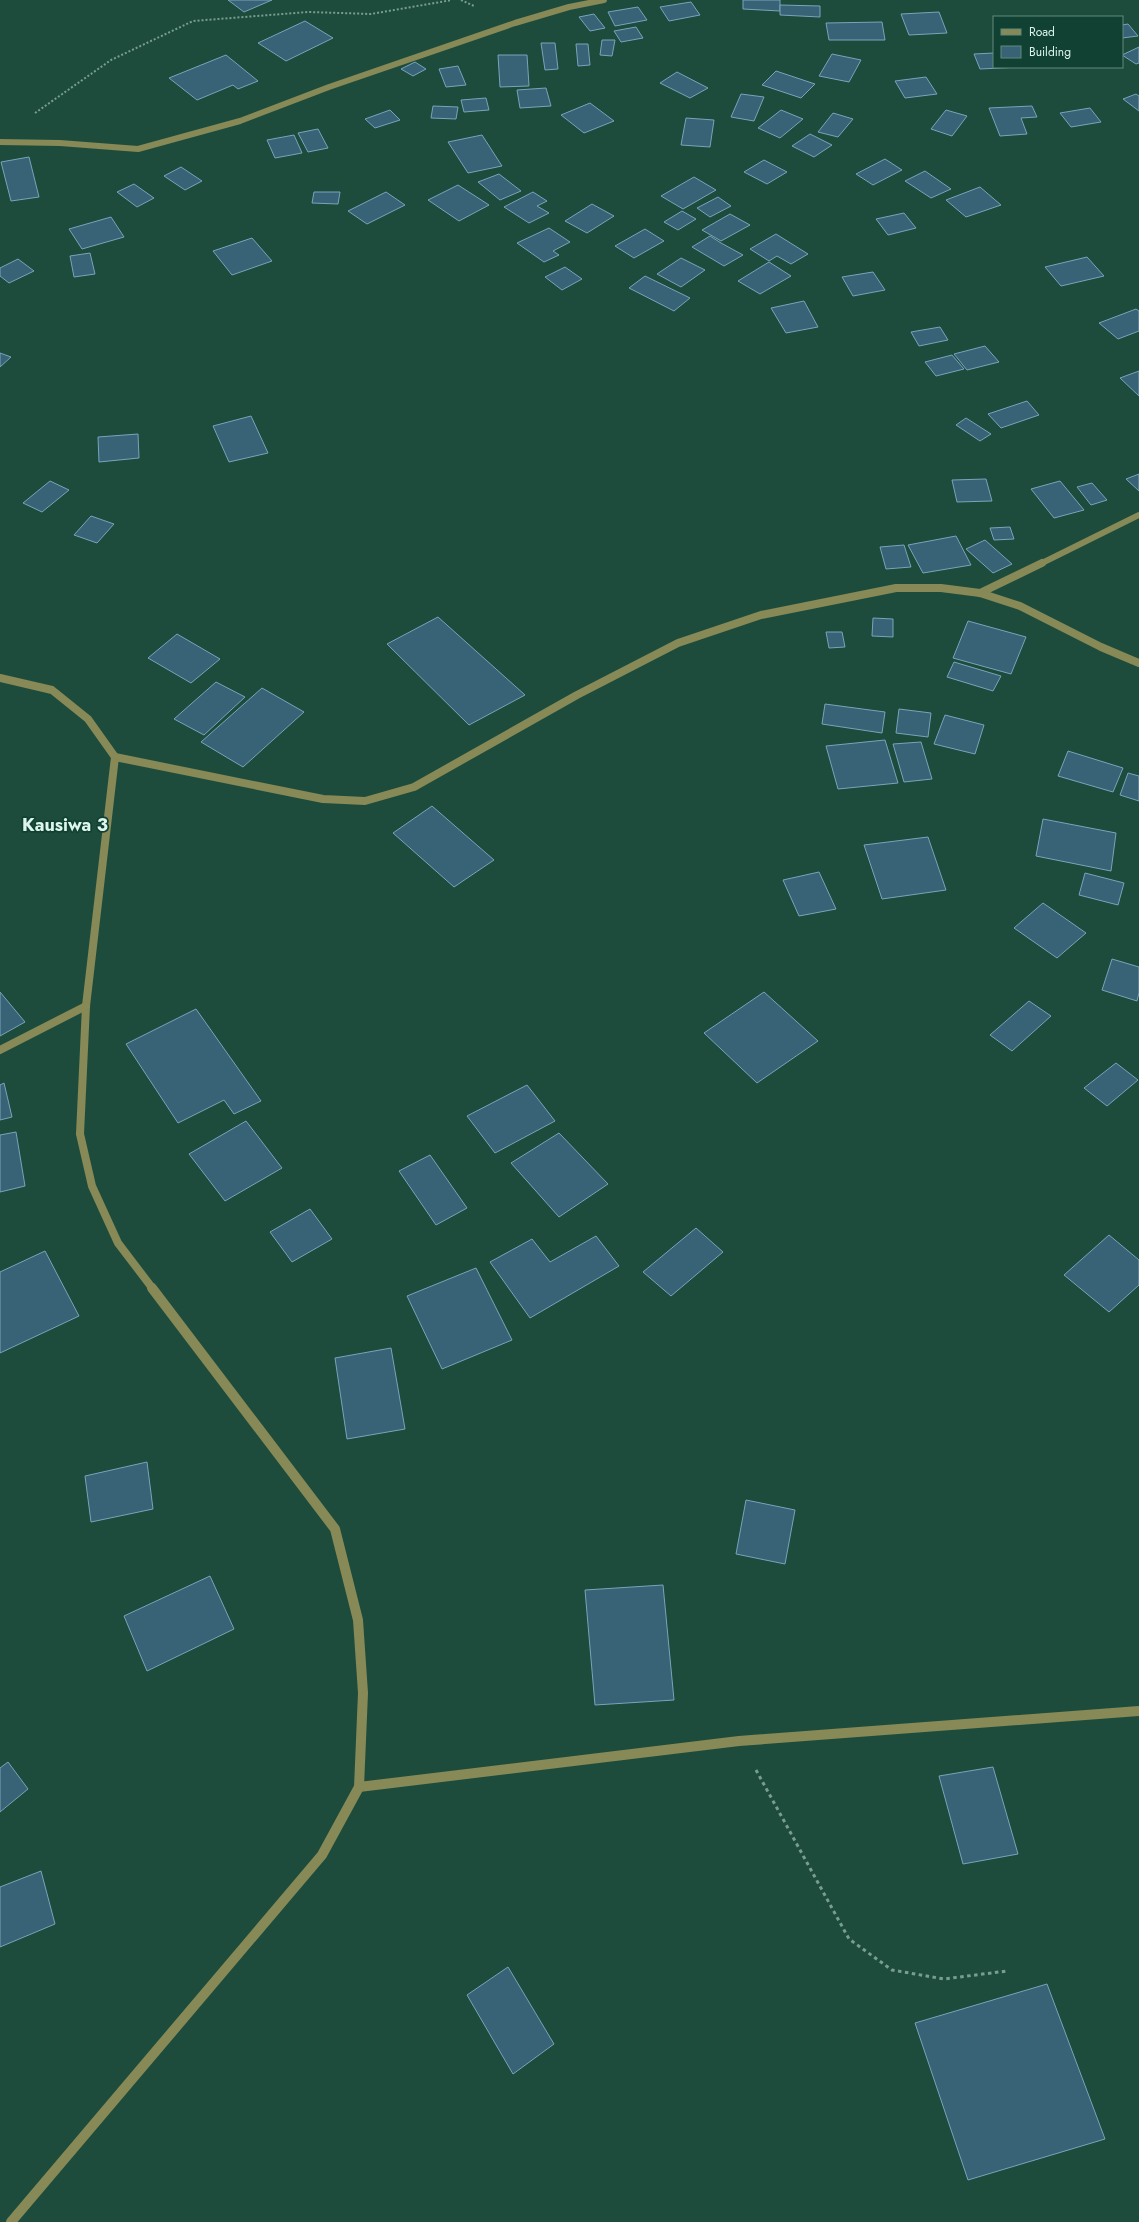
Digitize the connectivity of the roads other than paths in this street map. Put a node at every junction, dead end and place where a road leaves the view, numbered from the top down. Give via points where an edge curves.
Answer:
1 (604, 0) edge
2 (3, 141) edge
3 (1139, 515) edge
4 (980, 593) junction
5 (1139, 664) edge
6 (0, 678) edge
7 (116, 757) junction
8 (86, 1006) junction
9 (0, 1050) edge
10 (1139, 1711) edge
11 (359, 1787) junction
12 (11, 2222) edge

1 - 2 street via 515,23 329,87 240,121 138,149
3 - 4 street
4 - 5 street via 1020,606
4 - 7 street via 941,588 896,588 761,616 685,641 577,695 414,787 365,801 323,799
6 - 7 street via 52,690 88,719
7 - 8 street
8 - 9 street
8 - 11 street via 80,1134 92,1186 118,1243 335,1529 358,1620 363,1693
10 - 11 street via 739,1741
11 - 12 street via 322,1855

